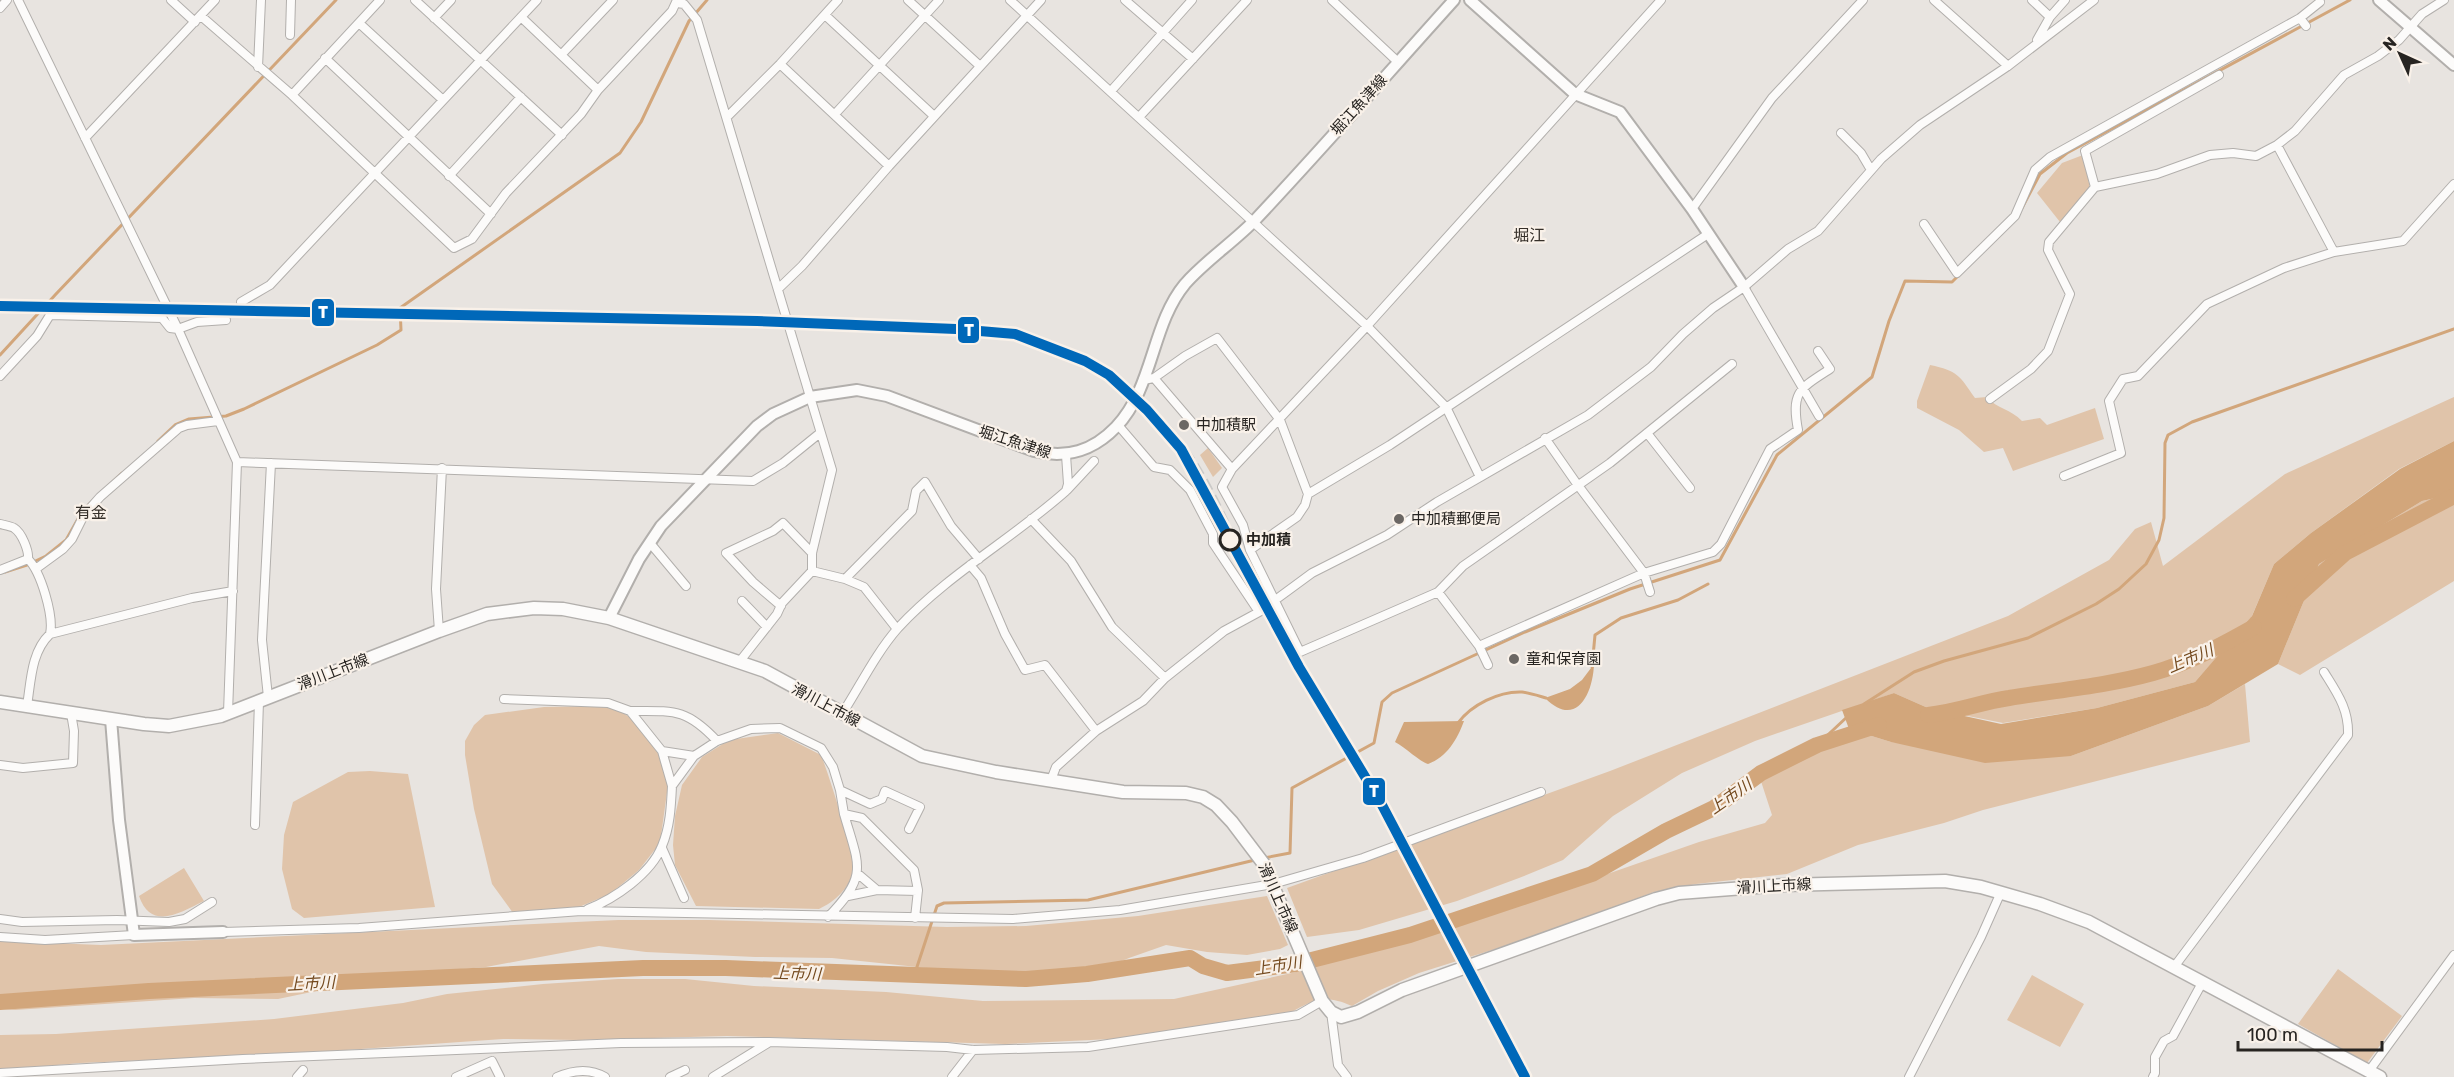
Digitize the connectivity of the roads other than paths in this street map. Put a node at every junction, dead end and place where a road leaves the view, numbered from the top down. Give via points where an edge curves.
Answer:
1 (7, 0) edge
2 (18, 0) edge
3 (171, 0) edge
4 (215, 0) edge
5 (261, 0) edge
6 (291, 0) edge
7 (380, 0) edge
8 (415, 0) edge
9 (451, 0) edge
10 (537, 0) edge
11 (613, 0) edge
12 (838, 0) edge
13 (908, 0) edge
14 (939, 0) edge
15 (1010, 0) edge
16 (1041, 0) edge
17 (1125, 0) edge
18 (1192, 0) edge
19 (1247, 0) edge
20 (1332, 0) edge
21 (1454, 0) edge
22 (1470, 0) edge
23 (1661, 0) edge
24 (1863, 0) edge
25 (1934, 0) edge
26 (2032, 0) edge
27 (2065, 0) edge
28 (2094, 0) edge
29 (2379, 0) edge
30 (2444, 0) edge
31 (677, 1) edge
32 (2321, 1) edge
33 (0, 8) edge
34 (825, 15) junction
35 (924, 16) junction
36 (1027, 16) junction
37 (521, 17) junction
38 (2050, 17) junction
39 (434, 18) junction
40 (2300, 18) junction
41 (198, 19) junction
42 (359, 23) junction
43 (2306, 26) dead end
44 (2411, 28) junction
45 (1163, 33) junction
46 (290, 35) dead end
47 (2037, 42) junction
48 (561, 55) junction
49 (325, 58) junction
50 (1193, 59) junction
51 (481, 61) junction
52 (1398, 62) junction
53 (780, 64) junction
54 (879, 65) junction
55 (2454, 65) edge
56 (980, 66) junction
57 (2008, 66) junction
58 (258, 67) junction
59 (2219, 75) dead end
60 (598, 90) junction
61 (1111, 91) junction
62 (1575, 94) junction
63 (292, 95) junction
64 (521, 97) junction
65 (443, 100) junction
66 (835, 114) junction
67 (728, 116) junction
68 (934, 116) junction
69 (1140, 117) junction
70 (1841, 133) dead end
71 (562, 135) junction
72 (409, 137) junction
73 (85, 138) junction
74 (2277, 145) junction
75 (889, 166) junction
76 (1871, 170) junction
77 (375, 173) junction
78 (449, 176) junction
79 (2454, 184) edge
80 (2095, 187) junction
81 (1692, 209) junction
82 (491, 214) junction
83 (1254, 221) junction
84 (1924, 224) dead end
85 (1708, 234) junction
86 (2334, 252) junction
87 (1744, 287) junction
88 (778, 289) junction
89 (241, 302) dead end
90 (226, 320) dead end
91 (1367, 326) junction
92 (178, 329) junction
93 (1818, 351) dead end
94 (1732, 364) dead end
95 (0, 376) edge
96 (1149, 379) junction
97 (1802, 387) junction
98 (810, 397) junction
99 (1990, 399) dead end
100 (1446, 407) junction
101 (1819, 416) dead end
102 (1280, 420) junction
103 (219, 421) junction
104 (1118, 425) junction
105 (820, 433) junction
106 (1647, 433) junction
107 (1545, 438) junction
108 (1066, 455) junction
109 (1094, 461) dead end
110 (237, 462) junction
111 (271, 463) junction
112 (442, 468) junction
113 (1232, 469) junction
114 (2064, 476) dead end
115 (1480, 477) junction
116 (704, 480) junction
117 (1577, 484) junction
118 (1689, 488) dead end
119 (1066, 491) junction
120 (1308, 494) junction
121 (1031, 519) junction
122 (0, 524) edge
123 (650, 543) junction
124 (1250, 550) junction
125 (812, 553) junction
126 (28, 559) junction
127 (978, 559) junction
128 (970, 565) junction
129 (37, 568) junction
130 (0, 570) edge
131 (812, 571) junction
132 (1644, 573) junction
133 (845, 579) junction
134 (687, 586) dead end
135 (233, 591) junction
136 (1438, 592) junction
137 (1650, 592) dead end
138 (742, 601) dead end
139 (1273, 601) junction
140 (781, 606) junction
141 (1259, 612) junction
142 (609, 618) junction
143 (767, 627) junction
144 (897, 629) junction
145 (439, 631) junction
146 (50, 634) junction
147 (1479, 646) junction
148 (740, 662) junction
149 (1488, 664) dead end
150 (2324, 672) dead end
151 (1165, 678) junction
152 (264, 699) junction
153 (504, 699) dead end
154 (0, 702) edge
155 (27, 706) junction
156 (630, 711) junction
157 (71, 713) junction
158 (228, 713) junction
159 (842, 714) junction
160 (111, 719) junction
161 (1096, 731) junction
162 (717, 741) junction
163 (662, 751) junction
164 (694, 756) junction
165 (0, 765) edge
166 (1051, 780) junction
167 (672, 786) junction
168 (840, 790) junction
169 (1541, 792) dead end
170 (844, 814) junction
171 (255, 825) dead end
172 (909, 829) dead end
173 (662, 848) junction
174 (857, 873) junction
175 (1273, 884) junction
176 (877, 890) junction
177 (918, 891) junction
178 (2001, 892) junction
179 (848, 896) junction
180 (684, 898) dead end
181 (212, 902) dead end
182 (581, 911) junction
183 (828, 916) junction
184 (915, 918) junction
185 (0, 919) edge
186 (134, 922) junction
187 (223, 932) joint
188 (135, 935) junction
189 (1, 938) edge
190 (2454, 955) edge
191 (2174, 967) junction
192 (2202, 983) junction
193 (1322, 1001) junction
194 (1331, 1012) junction
195 (769, 1042) junction
196 (973, 1050) junction
197 (303, 1070) dead end
198 (685, 1070) dead end
199 (0, 1073) edge
200 (2374, 1074) edge
201 (297, 1077) edge
202 (456, 1077) edge
203 (500, 1077) edge
204 (557, 1077) edge
205 (605, 1077) edge
206 (670, 1077) edge
207 (714, 1077) edge
208 (952, 1077) edge
209 (1347, 1077) edge
210 (1909, 1077) edge
211 (2153, 1077) edge

1 - 33 street
2 - 73 street
3 - 41 street
4 - 41 street
5 - 58 street
6 - 46 street
7 - 42 street
8 - 39 street
9 - 39 street
10 - 37 street
11 - 48 street
12 - 34 street
13 - 35 street
14 - 35 street
15 - 36 street
16 - 36 street
17 - 45 street
18 - 45 street
19 - 50 street
20 - 52 street
21 - 52 main road, 堀江魚津線
22 - 62 main road
23 - 62 street
24 - 81 street via 1772,98
25 - 57 street
26 - 38 street
27 - 38 street
28 - 47 street
29 - 44 main road
30 - 44 street via 2422,14
31 - 60 street
31 - 67 street via 697,20
32 - 40 street
34 - 53 street
34 - 54 street
35 - 54 street
35 - 56 street
36 - 56 street
36 - 61 street
37 - 48 street
37 - 51 street
38 - 47 street
39 - 51 street
40 - 43 street
40 - 84 street via 2050,157 2035,170 2015,216 1957,273
41 - 58 street
41 - 73 street
42 - 49 street
42 - 65 street
44 - 55 main road
44 - 74 street via 2378,56 2344,75 2295,131
45 - 50 street
45 - 61 street
47 - 57 street
48 - 60 street
49 - 63 street
49 - 72 street
50 - 69 street
51 - 64 street
51 - 65 street
52 - 83 main road, 堀江魚津線
53 - 66 street
53 - 67 street
54 - 66 street
54 - 68 street
56 - 68 street
57 - 76 street via 1920,125
58 - 63 street
59 - 80 street via 2085,151
60 - 71 street
61 - 69 street
62 - 81 main road via 1620,112
62 - 91 street
63 - 77 street
64 - 71 street
64 - 78 street
65 - 72 street
66 - 75 street
67 - 88 street
68 - 75 street
69 - 83 street
70 - 76 street
71 - 82 street
72 - 77 street
72 - 78 street
73 - 92 street
74 - 80 street via 2256,156 2210,155 2157,174
74 - 86 street
75 - 88 street
76 - 87 street via 1818,231 1788,249
77 - 82 street via 454,248 472,239
77 - 89 street via 270,285
78 - 82 street
79 - 86 street via 2403,241
80 - 99 street via 2049,242 2048,250 2070,294 2048,351 2031,369
81 - 85 main road
83 - 91 street
83 - 96 main road, 堀江魚津線 via 1185,285 1172,308
85 - 87 main road
85 - 100 street
86 - 114 street via 2284,268 2207,304 2138,376 2123,379 2109,401 2121,453
87 - 97 street
87 - 107 street via 1713,308 1651,367 1588,415
88 - 98 street
90 - 92 street via 197,322
91 - 100 street
91 - 102 street
92 - 95 street via 170,328 162,318 50,315 37,336
92 - 103 street
93 - 97 street via 1830,369
94 - 106 street
96 - 102 street via 1217,338
96 - 104 main road, 堀江魚津線
96 - 113 street
97 - 101 street
97 - 132 street via 1794,408 1798,430 1770,449 1721,544 1713,552
98 - 105 street
98 - 108 main road, 堀江魚津線 via 857,390 887,396 1034,451
98 - 116 main road, 堀江魚津線 via 757,426
100 - 115 street
100 - 120 street
102 - 113 street
102 - 120 street
103 - 110 street
103 - 129 street via 179,428 100,497 67,544
104 - 108 main road, 堀江魚津線 via 1103,439
104 - 141 street via 1154,467 1170,470 1191,490 1213,534 1213,543
105 - 116 street via 753,481
105 - 125 street via 832,470
106 - 117 street
106 - 118 street
107 - 115 street
107 - 117 street
108 - 119 street
109 - 119 street
110 - 111 street
110 - 135 street
111 - 112 street
111 - 152 street via 262,640
112 - 116 street
112 - 145 street via 436,589
113 - 124 street via 1222,487 1243,525
115 - 139 street via 1387,535 1312,573
116 - 123 main road, 堀江魚津線
117 - 132 street
117 - 136 street via 1463,566
119 - 121 street
120 - 124 street via 1297,517
121 - 127 street
121 - 151 street via 1071,561 1112,627
122 - 126 street via 19,533
123 - 134 street
123 - 142 main road, 堀江魚津線
124 - 139 street
125 - 131 street
125 - 140 street via 783,523 726,553
126 - 129 street
126 - 130 street
127 - 128 street
127 - 133 street via 951,526 925,482 916,491 912,511
128 - 144 street
128 - 161 street via 981,578 1025,670 1045,665
129 - 146 street via 51,615
131 - 133 street
131 - 140 street
132 - 137 street
132 - 147 street
133 - 144 street via 864,587
135 - 146 street
135 - 158 street
136 - 139 street via 1300,652
136 - 147 street
138 - 143 street
139 - 141 street
140 - 143 street
141 - 151 street via 1224,631
142 - 145 main road, 滑川上市線 via 563,609 523,608 488,614
142 - 148 main road, 滑川上市線
143 - 148 street
144 - 159 street
145 - 152 main road, 滑川上市線
146 - 155 street via 36,653
147 - 149 street
148 - 159 main road, 滑川上市線 via 765,671
150 - 191 street via 2344,703 2348,735
151 - 161 street via 1143,701
152 - 158 main road, 滑川上市線
152 - 171 street
153 - 156 street via 608,703
154 - 155 main road, 滑川上市線
155 - 157 main road, 滑川上市線
156 - 162 street via 672,711 688,716
156 - 163 street
157 - 160 main road, 滑川上市線
157 - 165 street via 73,763 23,768
158 - 160 main road, 滑川上市線 via 169,726
159 - 166 main road, 滑川上市線 via 922,756
160 - 186 main road via 119,820
161 - 166 street via 1056,767
162 - 164 street
162 - 168 street via 752,729 780,728 821,748 833,767
163 - 164 street
163 - 167 street
164 - 167 street
166 - 175 main road, 滑川上市線 via 1122,792 1203,796 1253,847
167 - 173 street via 670,820
168 - 170 street
168 - 172 street via 870,804 882,799 885,791 920,807
169 - 175 street via 1363,858
170 - 174 street via 857,859
170 - 177 street via 862,818 885,839 914,870
173 - 180 street
173 - 182 street via 624,890
174 - 176 street
174 - 179 street
175 - 184 street via 1120,910 1013,919
175 - 193 main road, 滑川上市線
176 - 177 street
176 - 179 street
177 - 184 street
178 - 191 main road, 滑川上市線 via 2089,922
178 - 194 main road, 滑川上市線 via 1945,881 1894,881 1679,893 1402,990 1359,1012 1341,1017
178 - 210 street
179 - 183 street
181 - 186 street via 185,919
182 - 183 street
182 - 187 street via 359,928
183 - 184 street
185 - 186 street
186 - 188 main road
187 - 188 main road
188 - 189 street
190 - 200 street
191 - 192 main road, 滑川上市線
192 - 200 main road, 滑川上市線
192 - 211 street via 2173,1036 2164,1041 2155,1057
193 - 194 main road, 滑川上市線
193 - 196 street via 1298,1014 1088,1047
194 - 209 street via 1338,1065
195 - 196 street
195 - 199 street via 621,1043
195 - 207 street
196 - 208 street
197 - 201 street
198 - 206 street
202 - 203 street via 492,1061
204 - 205 street via 579,1070

